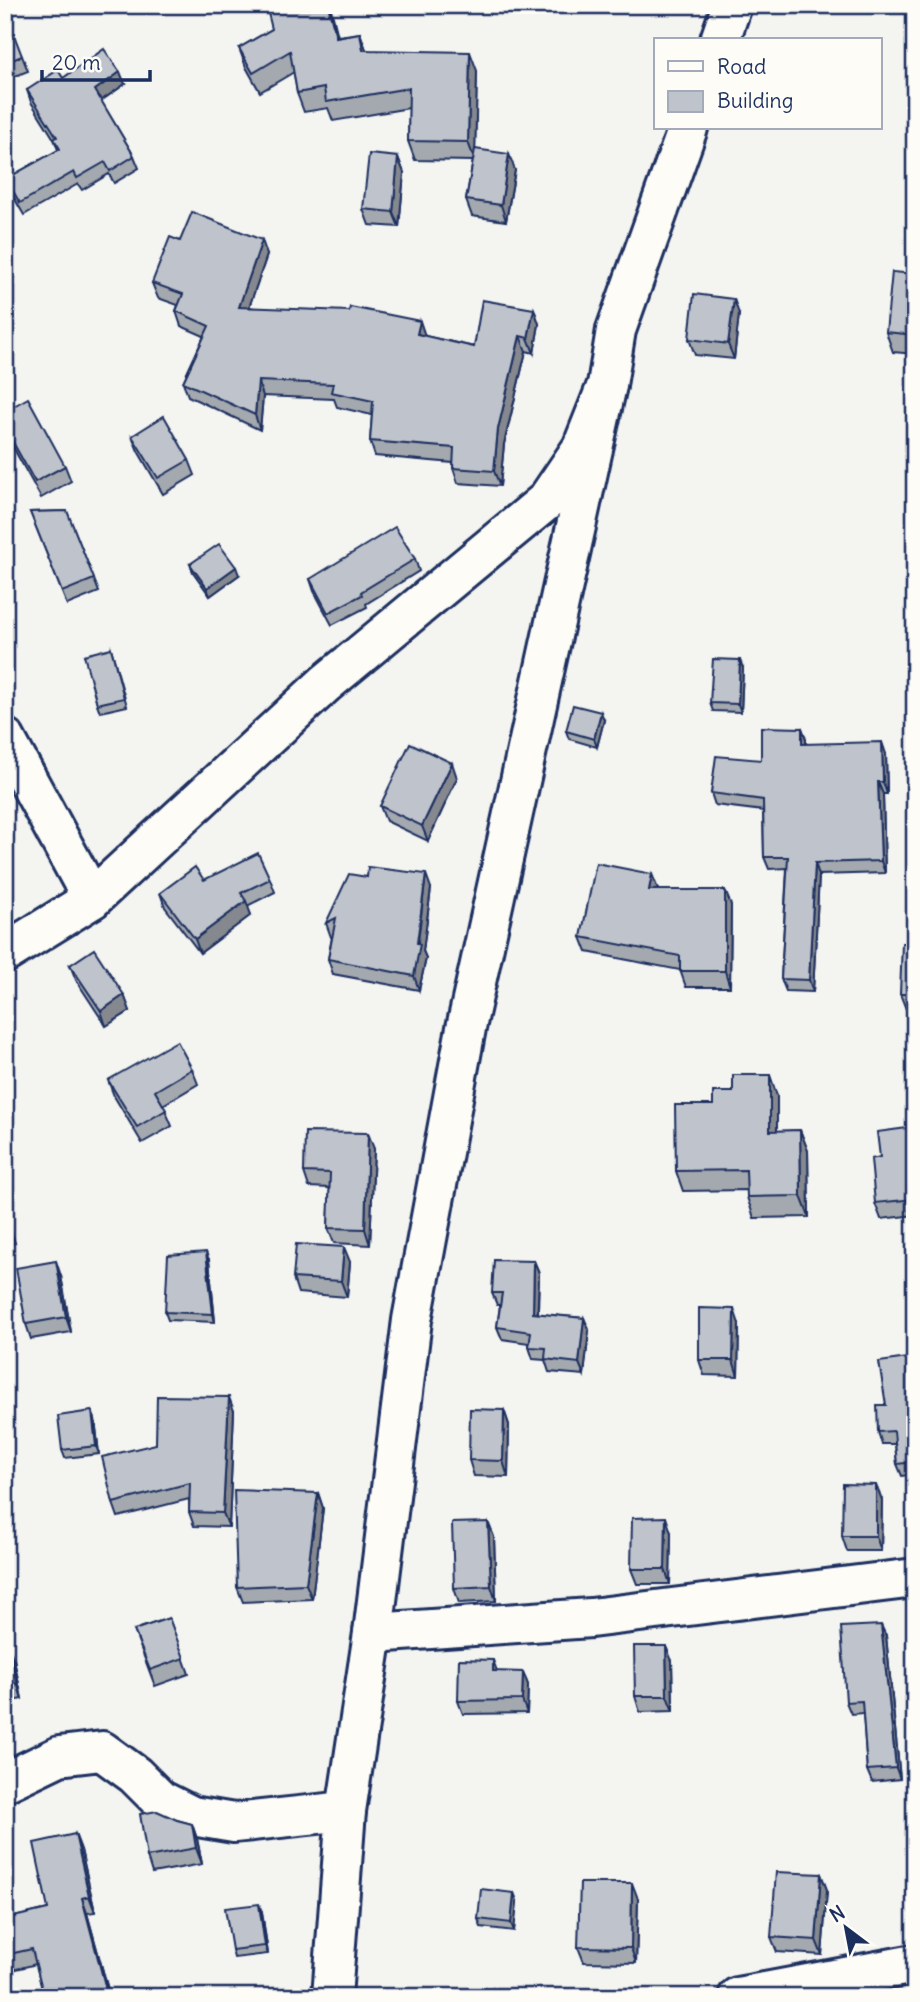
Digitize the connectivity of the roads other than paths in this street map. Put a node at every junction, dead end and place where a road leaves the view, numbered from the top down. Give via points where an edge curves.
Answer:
1 (732, 5) edge
2 (721, 38) edge
3 (687, 130) edge
4 (607, 385) junction
5 (5, 738) edge
6 (92, 899) junction
7 (5, 953) edge
8 (915, 1578) edge
9 (373, 1633) junction
10 (5, 1783) edge
11 (346, 1811) junction
12 (915, 1964) edge
13 (332, 1997) edge
14 (738, 1997) edge

1 - 2 street
3 - 4 street via 616,330
4 - 6 street via 582,448 547,501 325,684
4 - 9 street via 466,1028 412,1321
5 - 6 street
6 - 7 street
8 - 9 street via 591,1618
9 - 11 street
10 - 11 street via 59,1756 102,1751 160,1800 192,1816 234,1823
11 - 13 street
12 - 14 street

